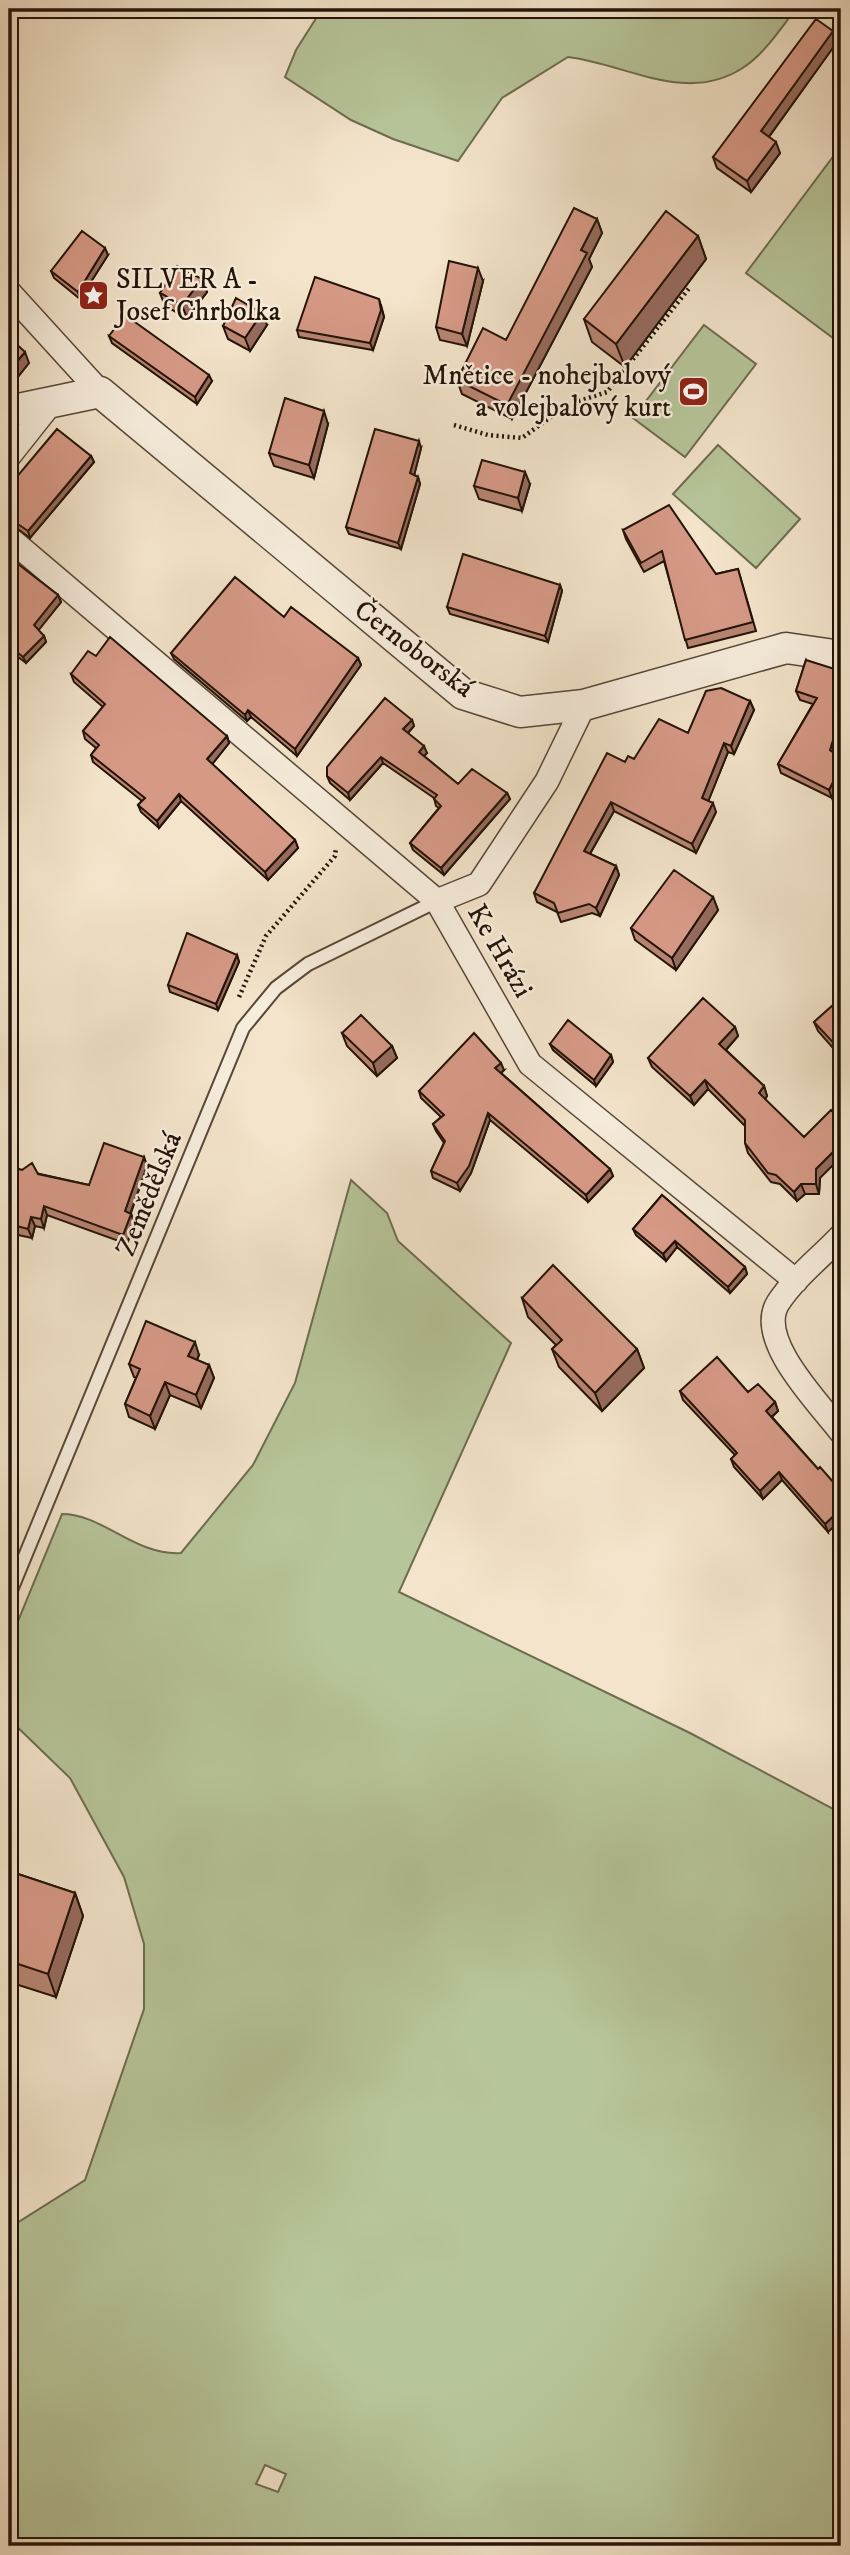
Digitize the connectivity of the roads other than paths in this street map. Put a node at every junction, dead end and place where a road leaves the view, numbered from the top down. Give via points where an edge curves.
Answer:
1 (9, 292) edge
2 (100, 392) junction
3 (51, 402) junction
4 (9, 411) edge
5 (9, 456) edge
6 (9, 538) edge
7 (841, 656) edge
8 (584, 705) junction
9 (437, 901) junction
10 (841, 1236) edge
11 (796, 1282) junction
12 (841, 1432) edge
13 (9, 1595) edge

1 - 2 street
2 - 3 street
2 - 8 street, Černoborská via 463,694 520,712
3 - 4 street
3 - 5 street
6 - 9 street, Ke Hrázi
7 - 8 street, Černoborská via 786,648
8 - 9 street via 547,781 479,884
9 - 11 street, Ke Hrázi via 530,1063
9 - 13 lane, Zemědělská via 308,964 276,988 243,1028
10 - 11 street
11 - 12 street via 776,1305 779,1352

